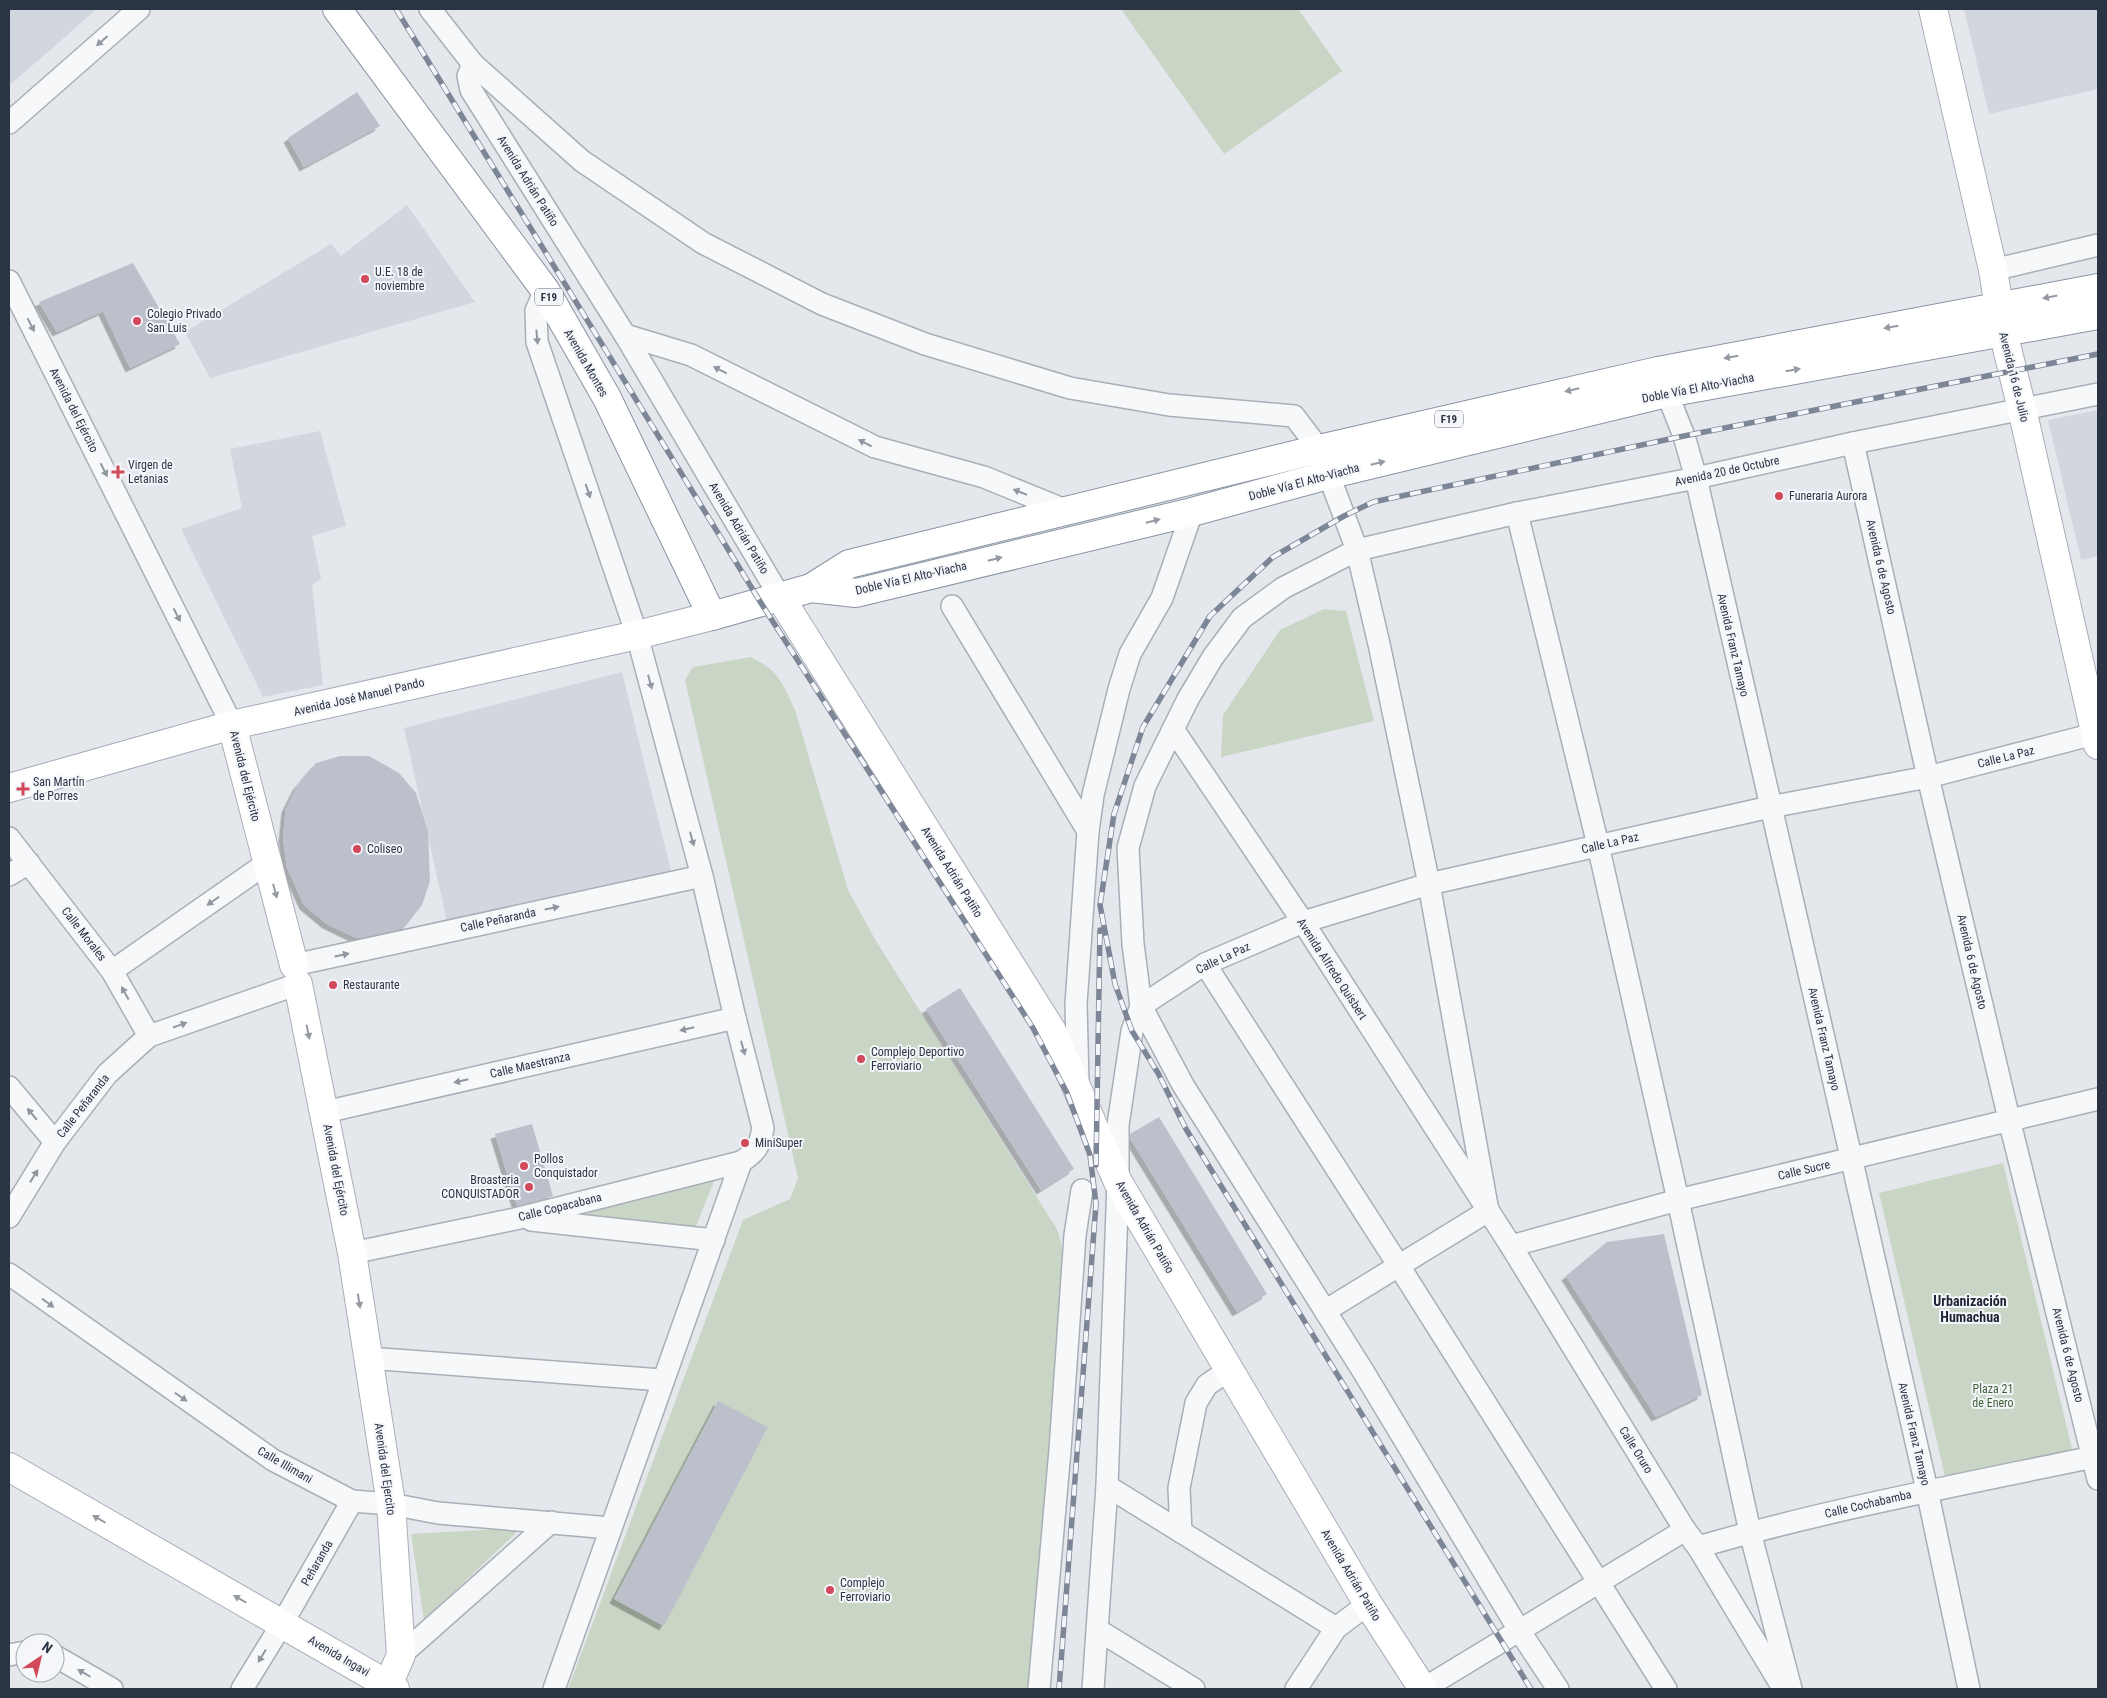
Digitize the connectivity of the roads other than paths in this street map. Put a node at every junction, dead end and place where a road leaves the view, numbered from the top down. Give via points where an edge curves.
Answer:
1 (139, 9) edge
2 (337, 9) edge
3 (430, 9) edge
4 (1933, 9) edge
5 (473, 64) junction
6 (9, 123) edge
7 (2098, 244) edge
8 (1993, 270) junction
9 (9, 281) edge
10 (2098, 288) edge
11 (545, 290) junction
12 (2098, 315) edge
13 (2001, 320) junction
14 (625, 335) junction
15 (1667, 392) junction
16 (2098, 394) edge
17 (2022, 409) junction
18 (1853, 443) junction
19 (1319, 449) junction
20 (1328, 475) junction
21 (1696, 478) junction
22 (1065, 510) junction
23 (1192, 512) junction
24 (1517, 513) junction
25 (1357, 550) junction
26 (811, 588) junction
27 (780, 597) junction
28 (952, 606) dead end
29 (712, 616) junction
30 (637, 635) junction
31 (232, 725) junction
32 (1173, 729) junction
33 (2097, 737) edge
34 (1928, 776) junction
35 (9, 788) edge
36 (1770, 807) junction
37 (1088, 831) junction
38 (9, 838) edge
39 (1598, 846) junction
40 (29, 863) junction
41 (267, 863) junction
42 (9, 875) edge
43 (702, 876) junction
44 (1429, 884) junction
45 (1303, 922) junction
46 (1205, 964) junction
47 (112, 971) junction
48 (296, 975) junction
49 (1141, 1006) junction
50 (735, 1018) junction
51 (149, 1036) junction
52 (9, 1087) edge
53 (1079, 1092) junction
54 (2098, 1099) edge
55 (325, 1112) junction
56 (2009, 1119) junction
57 (55, 1142) junction
58 (1852, 1159) junction
59 (740, 1162) junction
60 (1118, 1182) junction
61 (1082, 1190) dead end
62 (1678, 1200) junction
63 (1488, 1211) junction
64 (9, 1217) edge
65 (515, 1219) junction
66 (714, 1240) junction
67 (1512, 1246) junction
68 (352, 1253) junction
69 (1399, 1266) junction
70 (9, 1274) edge
71 (1325, 1311) junction
72 (368, 1358) junction
73 (1229, 1370) junction
74 (662, 1380) junction
75 (2096, 1457) edge
76 (9, 1467) edge
77 (2098, 1479) edge
78 (1107, 1486) junction
79 (1927, 1490) junction
80 (352, 1501) junction
81 (391, 1504) junction
82 (551, 1522) junction
83 (610, 1528) junction
84 (1685, 1530) junction
85 (1181, 1532) junction
86 (1750, 1532) junction
87 (1698, 1547) junction
88 (1598, 1583) junction
89 (1368, 1604) junction
90 (282, 1624) junction
91 (1336, 1628) junction
92 (1098, 1630) junction
93 (1519, 1630) junction
94 (401, 1655) junction
95 (65, 1662) edge
96 (392, 1687) edge
97 (112, 1689) edge
98 (242, 1689) edge
99 (554, 1689) edge
100 (1038, 1689) edge
101 (1093, 1689) edge
102 (1194, 1689) edge
103 (1296, 1689) edge
104 (1423, 1689) edge
105 (1558, 1689) edge
106 (1666, 1689) edge
107 (1784, 1689) edge
108 (1791, 1689) edge
109 (1969, 1689) edge

1 -> 6 street
2 - 11 main road, Avenida Montes / F19
3 - 5 street
4 - 8 main road, Avenida 16 de Julio
5 - 14 street, Avenida Adrián Patiño via 468,76 471,90
5 - 19 street via 582,161 702,243 822,304 926,344 1070,388 1169,405 1294,416
7 - 8 street
8 - 13 main road, Avenida 16 de Julio
9 -> 31 street, Avenida del Ejército
10 -> 13 main road, Doble Vía El Alto-Viacha / F19
11 - 29 main road, Avenida Montes / F19 via 607,398
11 -> 30 street via 536,311 537,342
12 - 13 main road, Doble Vía El Alto-Viacha / F19
15 -> 13 main road, Doble Vía El Alto-Viacha / F19
13 - 17 main road, Avenida 16 de Julio
13 -> 19 main road, Doble Vía El Alto-Viacha / F19 via 1658,370
22 -> 14 street via 984,477 875,447 691,356
14 - 27 street, Avenida Adrián Patiño
20 -> 15 main road, Doble Vía El Alto-Viacha / F19
15 - 21 street, Avenida Franz Tamayo
16 - 17 street, Avenida 20 de Octubre
17 - 18 street, Avenida 20 de Octubre
17 - 33 main road, Avenida 16 de Julio
18 - 21 street, Avenida 20 de Octubre
18 - 34 street, Avenida 6 de Agosto
19 - 20 street
19 - 22 main road, Doble Vía El Alto-Viacha / F19
20 - 23 main road, Doble Vía El Alto-Viacha / F19
20 - 25 street
21 - 24 street, Avenida 20 de Octubre
21 - 36 street, Avenida Franz Tamayo
22 - 26 main road, Doble Vía El Alto-Viacha / F19 via 849,564
26 -> 23 main road, Doble Vía El Alto-Viacha / F19 via 856,593
23 - 37 street via 1162,598 1130,654 1096,785
24 - 25 street, Avenida 20 de Octubre
24 - 39 street
25 - 32 street, Avenida 20 de Octubre via 1283,588 1242,618 1213,656
25 - 44 street
26 - 27 main road, F19
27 - 29 main road, F19
27 - 53 main road, Avenida Adrián Patiño via 1052,1030
28 - 37 street
29 - 30 main road, Avenida José Manuel Pando
30 - 31 main road, Avenida José Manuel Pando
30 -> 43 street
31 - 35 main road, Avenida José Manuel Pando
31 - 41 main road, Avenida del Ejército
32 - 45 street, Avenida Alfredo Quisbert
32 - 49 street, Avenida 20 de Octubre via 1146,786 1128,848 1133,944
33 - 34 street, Calle La Paz
34 - 36 street, Calle La Paz
34 - 56 street, Avenida 6 de Agosto
36 - 39 street, Calle La Paz
36 - 58 street, Avenida Franz Tamayo
37 - 53 street via 1076,1004
38 - 40 street, Calle Morales
39 - 44 street, Calle La Paz
39 - 62 street
40 - 42 street
40 - 47 street, Calle Morales
41 -> 47 street
41 -> 48 main road, Avenida del Ejército
48 -> 43 street, Calle Peñaranda
43 - 50 street
44 - 45 street, Calle La Paz
44 - 63 street
45 - 46 street, Calle La Paz
45 - 63 street, Avenida Alfredo Quisbert
46 - 49 street, Calle La Paz
46 - 69 street
51 -> 47 street, Calle Morales
51 -> 48 street, Calle Peñaranda
48 -> 55 main road, Avenida del Ejército
49 - 60 street via 1132,1031 1118,1125
49 - 71 street via 1183,1084
50 -> 55 street, Calle Maestranza
50 -> 59 street, Calle Copacabana via 763,1128 760,1144
51 - 57 street, Calle Peñaranda via 107,1074
57 -> 52 street
53 - 60 main road, Avenida Adrián Patiño
54 - 56 street, Calle Sucre
55 - 68 main road, Avenida del Ejército
56 - 58 street, Calle Sucre
56 - 75 street, Avenida 6 de Agosto
64 -> 57 street, Calle Peñaranda
58 - 62 street, Calle Sucre
58 - 79 street, Avenida Franz Tamayo
59 - 65 street, Calle Copacabana
59 - 66 street
60 - 73 main road, Avenida Adrián Patiño
60 - 78 street
61 - 100 street
62 - 67 street, Calle Sucre
62 - 86 street
63 - 67 street, Calle Oruro
63 - 69 street
65 - 66 street
65 - 68 street, Calle Copacabana
66 - 74 street
67 - 84 street, Calle Oruro
68 -> 72 main road, Avenida del Ejercito
69 - 71 street
69 - 88 street
70 -> 80 street, Calle Illimani via 273,1460
71 - 93 street
72 - 74 street
72 - 81 main road, Avenida del Ejercito
73 - 85 street via 1207,1385 1196,1404 1179,1488
73 - 89 main road, Avenida Adrián Patiño
74 - 83 street
75 - 77 street, Avenida 6 de Agosto
75 - 79 street, Calle Cochabamba
90 -> 76 main road, Avenida Ingavi
78 - 85 street
78 - 92 street
79 - 86 street, Calle Cochabamba
79 - 109 street, Avenida Franz Tamayo
80 - 81 street, Calle Illimani
80 - 90 street, Peñaranda
81 - 82 street, Calle Illimani via 438,1512
81 - 94 main road, Avenida del Ejercito
82 - 83 street, Calle Illimani
82 - 94 street
83 - 99 street
84 - 87 street, Calle Oruro
84 - 88 street
85 - 91 street
86 - 87 street, Calle Cochabamba
86 - 108 street
87 - 107 street, Calle Oruro
88 - 93 street
88 - 106 street
89 - 91 street
89 - 104 main road, Avenida Adrián Patiño
90 - 96 main road, Avenida Ingavi
90 -> 98 street, Peñaranda
91 - 103 street
92 - 101 street
92 - 102 street
93 - 104 street
93 - 105 street
94 - 96 main road, Avenida del Ejercito
97 -> 95 street

